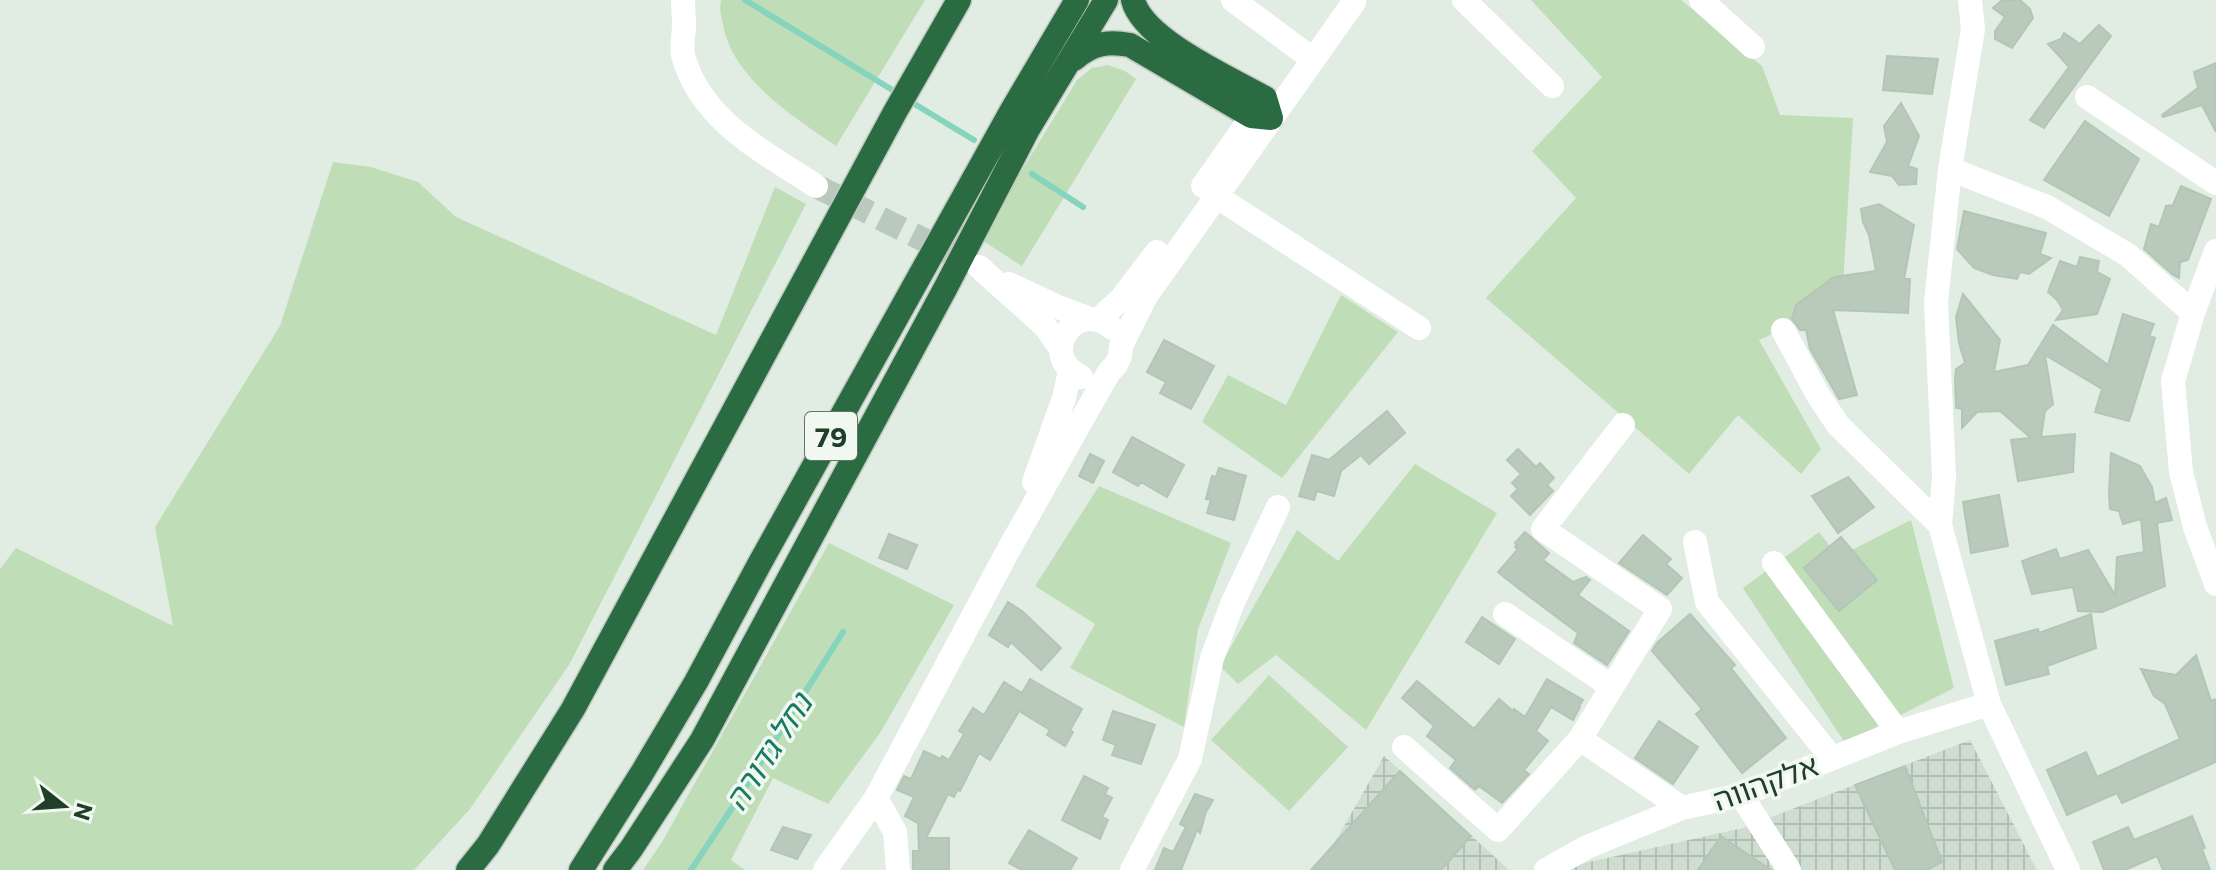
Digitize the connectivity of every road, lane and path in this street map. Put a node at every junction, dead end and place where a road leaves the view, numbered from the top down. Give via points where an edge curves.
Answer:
1 (683, 0) edge
2 (691, 0) edge
3 (950, 0) edge
4 (959, 0) edge
5 (1077, 0) edge
6 (1106, 0) edge
7 (1133, 0) edge
8 (1233, 0) edge
9 (1464, 0) edge
10 (1701, 0) edge
11 (1970, 0) edge
12 (1355, 1) edge
13 (684, 26) junction
14 (940, 32) junction
15 (1753, 47) dead end
16 (1303, 52) junction
17 (1066, 66) junction
18 (1552, 86) dead end
19 (2087, 97) dead end
20 (1263, 110) junction
21 (1950, 169) junction
22 (2216, 183) edge
23 (816, 186) tunnel mouth
24 (1216, 196) junction
25 (2216, 251) edge
26 (2193, 313) junction
27 (1094, 319) junction
28 (1419, 328) dead end
29 (1783, 330) dead end
30 (1121, 346) junction
31 (1065, 360) junction
32 (1109, 372) junction
33 (1623, 425) dead end
34 (1278, 507) dead end
35 (1940, 525) junction
36 (1695, 542) dead end
37 (1010, 547) junction
38 (1774, 563) dead end
39 (2216, 584) edge
40 (1505, 614) dead end
41 (1612, 687) junction
42 (1989, 704) junction
43 (1898, 732) junction
44 (1580, 739) junction
45 (1404, 747) dead end
46 (1831, 757) junction
47 (1741, 795) junction
48 (876, 798) junction
49 (1682, 808) junction
50 (468, 870) edge
51 (581, 870) edge
52 (615, 870) edge
53 (825, 870) edge
54 (898, 870) edge
55 (1132, 870) edge
56 (1546, 870) edge
57 (1789, 870) edge
58 (2068, 870) edge

1 - 13 street
2 - 13 street
3 - 14 highway
4 - 14 highway
5 - 51 highway, 79 via 696,682
6 - 17 highway
7 - 20 highway via 1160,37
8 - 16 street
9 - 18 street
10 - 15 street
11 - 21 street via 1973,29
12 - 16 street
12 - 20 street
13 - 23 street via 682,53 718,116
14 - 50 highway via 573,709
16 - 20 street
17 - 20 highway via 1100,43 1130,45
17 - 52 highway via 702,740
19 - 22 street
20 - 24 street
20 - 27 street via 1144,271 1121,299
21 - 26 street via 2061,215 2128,255
21 - 35 street via 1936,302 1944,477
24 - 28 street
24 - 30 street via 1146,296
25 - 26 street
26 - 39 street via 2173,381 2181,472
27 - 30 street via 1113,329
27 - 31 street via 1066,331
27 - 31 street via 984,271 1045,326
29 - 35 street via 1838,425
30 - 32 street
31 - 32 street via 1085,379
31 - 37 street via 1064,398
32 - 37 street
33 - 41 street via 1543,529 1660,609
34 - 55 street via 1212,658 1190,759
35 - 42 street
36 - 46 street via 1707,602
37 - 48 street
38 - 43 street
40 - 41 street
41 - 44 street
42 - 43 street, אלקהווה
42 - 58 street
43 - 46 street, אלקהווה
44 - 45 street via 1498,830
44 - 49 street
46 - 47 street, אלקהווה
47 - 49 street, אלקהווה
47 - 57 street
48 - 53 street
48 - 54 street via 895,832
49 - 56 street, אלקהווה

